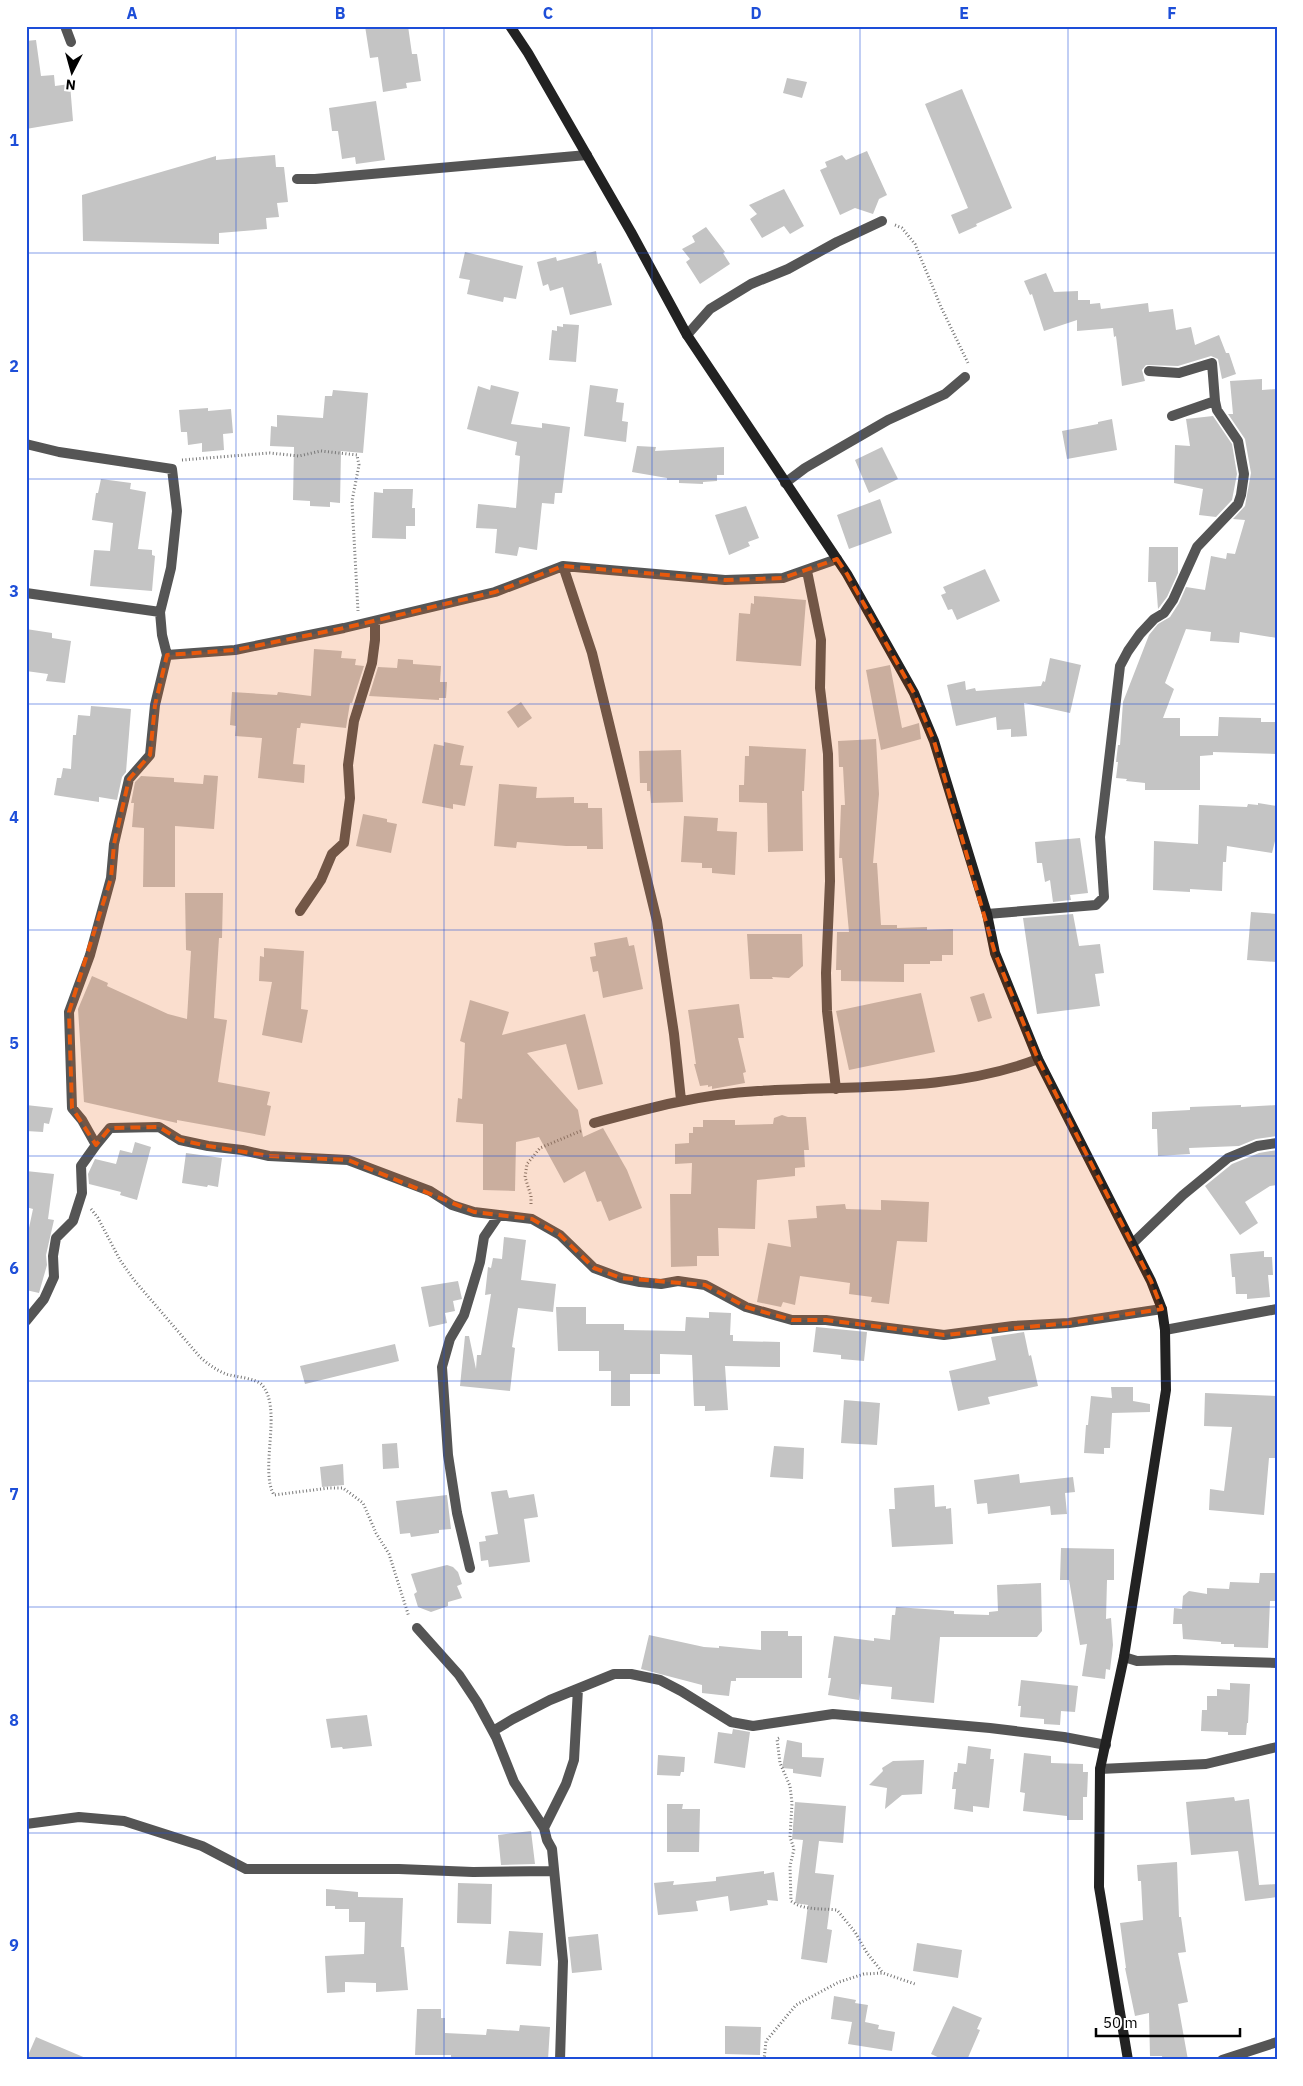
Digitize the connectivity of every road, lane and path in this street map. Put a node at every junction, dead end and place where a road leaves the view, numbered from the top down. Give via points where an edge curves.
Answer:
1 (65, 26) edge
2 (510, 26) edge
3 (71, 42) dead end
4 (587, 155) junction
5 (297, 179) dead end
6 (882, 221) joint
7 (686, 335) junction
8 (1149, 371) dead end
9 (965, 377) joint
10 (1214, 400) junction
11 (1172, 416) dead end
12 (26, 444) edge
13 (172, 469) junction
14 (785, 482) junction
15 (837, 560) junction
16 (564, 566) junction
17 (807, 571) junction
18 (26, 593) edge
19 (160, 612) junction
20 (375, 621) junction
21 (360, 624) junction
22 (168, 654) junction
23 (300, 911) dead end
24 (987, 914) junction
25 (1038, 1059) junction
26 (836, 1089) junction
27 (680, 1100) junction
28 (594, 1123) joint
29 (1277, 1143) edge
30 (96, 1144) junction
31 (82, 1193) junction
32 (499, 1215) junction
33 (532, 1219) junction
34 (1133, 1243) junction
35 (1162, 1309) junction
36 (1277, 1309) edge
37 (26, 1320) edge
38 (1165, 1330) junction
39 (470, 1568) dead end
40 (417, 1628) joint
41 (1124, 1657) junction
42 (1277, 1664) edge
43 (578, 1689) junction
44 (493, 1731) junction
45 (784, 1737) dead end
46 (1106, 1745) junction
47 (1277, 1747) edge
48 (1100, 1769) junction
49 (26, 1824) edge
50 (544, 1828) junction
51 (554, 1871) junction
52 (882, 1973) junction
53 (914, 1984) dead end
54 (1277, 2042) edge
55 (560, 2060) edge
56 (764, 2060) edge
57 (1128, 2060) edge
58 (1222, 2060) edge

1 - 3 street
2 - 4 street
4 - 5 street
4 - 7 street
6 - 7 street via 788,269 751,284 710,309
6 - 9 path via 902,228 915,244 971,370
7 - 14 street
8 - 10 street via 1179,374 1212,363
9 - 14 street via 945,394 888,420
10 - 11 street
10 - 24 street via 1238,441 1244,474 1241,495 1238,504 1196,548 1173,600 1164,613 1140,634 1120,666 1100,837 1104,897 1096,905
12 - 13 street via 52,451
13 - 19 street via 177,511 171,568
13 - 21 path via 180,460 270,453 299,456 321,451 357,455 359,465 352,501
14 - 15 street
15 - 17 street
15 - 24 street via 914,693 934,741
16 - 17 street via 725,580 783,578
16 - 20 street via 495,592
16 - 27 street via 592,654 657,920
17 - 26 street via 821,640 820,688 828,754 830,881 826,973
18 - 19 street
19 - 22 street
20 - 21 street
20 - 23 street via 372,663 354,721 344,843 332,854 321,880
21 - 22 street via 235,650
22 - 30 street via 155,705 150,754 129,778 114,844 111,878 90,955 68,1012 72,1108
24 - 25 street via 996,953
25 - 26 street via 1010,1070 949,1081
25 - 34 street
26 - 27 street via 757,1091
27 - 28 street
28 - 33 path via 577,1134 540,1148 527,1164 525,1177 532,1196
29 - 34 street via 1257,1146 1228,1158 1182,1195
30 - 31 street via 81,1166
30 - 32 street via 110,1128 159,1127 180,1140 208,1146 269,1156 348,1160 430,1191 452,1205
31 - 37 street via 73,1221 56,1238 51,1284 44,1299
31 - 40 path via 134,1280 200,1357 224,1373 256,1380 265,1390 270,1408 269,1482 274,1495 343,1488 363,1503 389,1554 406,1609
32 - 33 street
32 - 39 street via 484,1237 464,1315 450,1339 442,1367 448,1454
33 - 35 street via 560,1235 594,1268 640,1282 661,1284 678,1281 704,1285 746,1307 792,1320 826,1320 944,1335 1013,1326 1069,1324
34 - 35 street
35 - 38 street
36 - 38 street
38 - 41 street via 1166,1390
40 - 44 street via 459,1675
41 - 42 street via 1137,1661
41 - 46 street
43 - 44 street via 550,1700
43 - 46 street via 614,1674 631,1674 660,1680 731,1722 753,1726 833,1714 999,1729
43 - 50 street via 574,1760
44 - 50 street via 514,1782
45 - 52 path via 777,1739 780,1763 790,1786 792,1803 791,1901 806,1908 837,1910
46 - 48 street
47 - 48 street via 1206,1764
48 - 57 street via 1099,1887
49 - 51 street via 79,1817 124,1821 202,1846 246,1869
50 - 51 street via 552,1849
51 - 55 street via 562,1961
52 - 53 path
52 - 56 path via 864,1974 839,1982 796,2005 766,2041
54 - 58 street

